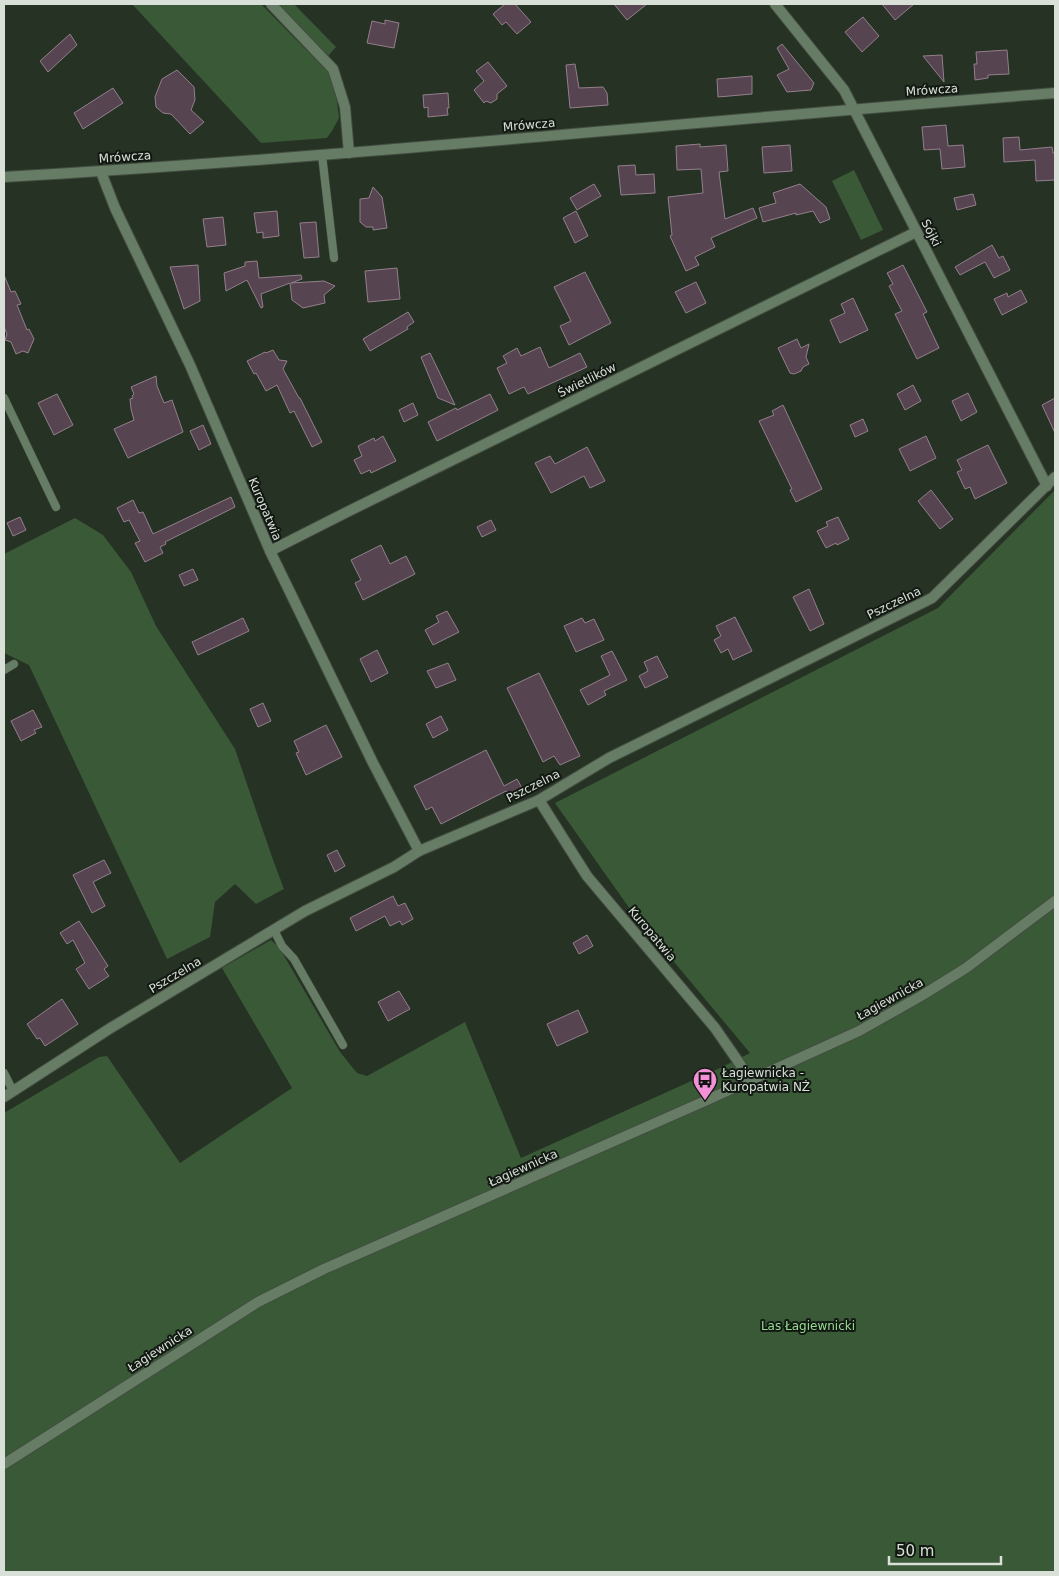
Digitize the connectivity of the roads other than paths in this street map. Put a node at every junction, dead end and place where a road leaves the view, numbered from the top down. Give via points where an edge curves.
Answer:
1 (271, 4) edge
2 (775, 4) edge
3 (1055, 93) edge
4 (854, 109) junction
5 (349, 153) junction
6 (322, 155) junction
7 (101, 172) junction
8 (4, 177) edge
9 (916, 232) junction
10 (334, 258) dead end
11 (4, 398) edge
12 (1055, 477) edge
13 (1047, 486) junction
14 (56, 507) dead end
15 (270, 551) junction
16 (14, 664) dead end
17 (4, 670) edge
18 (539, 800) junction
19 (419, 851) junction
20 (1055, 901) edge
21 (274, 930) junction
22 (343, 1045) dead end
23 (4, 1073) edge
24 (751, 1080) junction
25 (8, 1094) edge
26 (4, 1464) edge

1 - 5 street via 333,69 345,107
2 - 4 street, Sójki via 833,75
3 - 4 street, Mrówcza
4 - 5 street, Mrówcza
4 - 9 street, Sójki
5 - 6 street, Mrówcza
6 - 7 street, Mrówcza
6 - 10 lane
7 - 8 street, Mrówcza
7 - 15 street, Kuropatwia via 190,365
9 - 13 street, Sójki
9 - 15 street, Świetlików
11 - 14 lane
12 - 13 street, Pszczelna
13 - 18 street, Pszczelna via 932,598 609,758
15 - 19 street, Kuropatwia
16 - 17 lane
18 - 19 street, Pszczelna
18 - 24 street, Kuropatwia via 587,876 715,1028
19 - 21 street, Pszczelna
20 - 24 street, Łagiewnicka via 966,968 921,996 859,1031
21 - 22 lane
21 - 25 street, Pszczelna
23 - 25 lane
24 - 26 street, Łagiewnicka via 333,1265 258,1302

